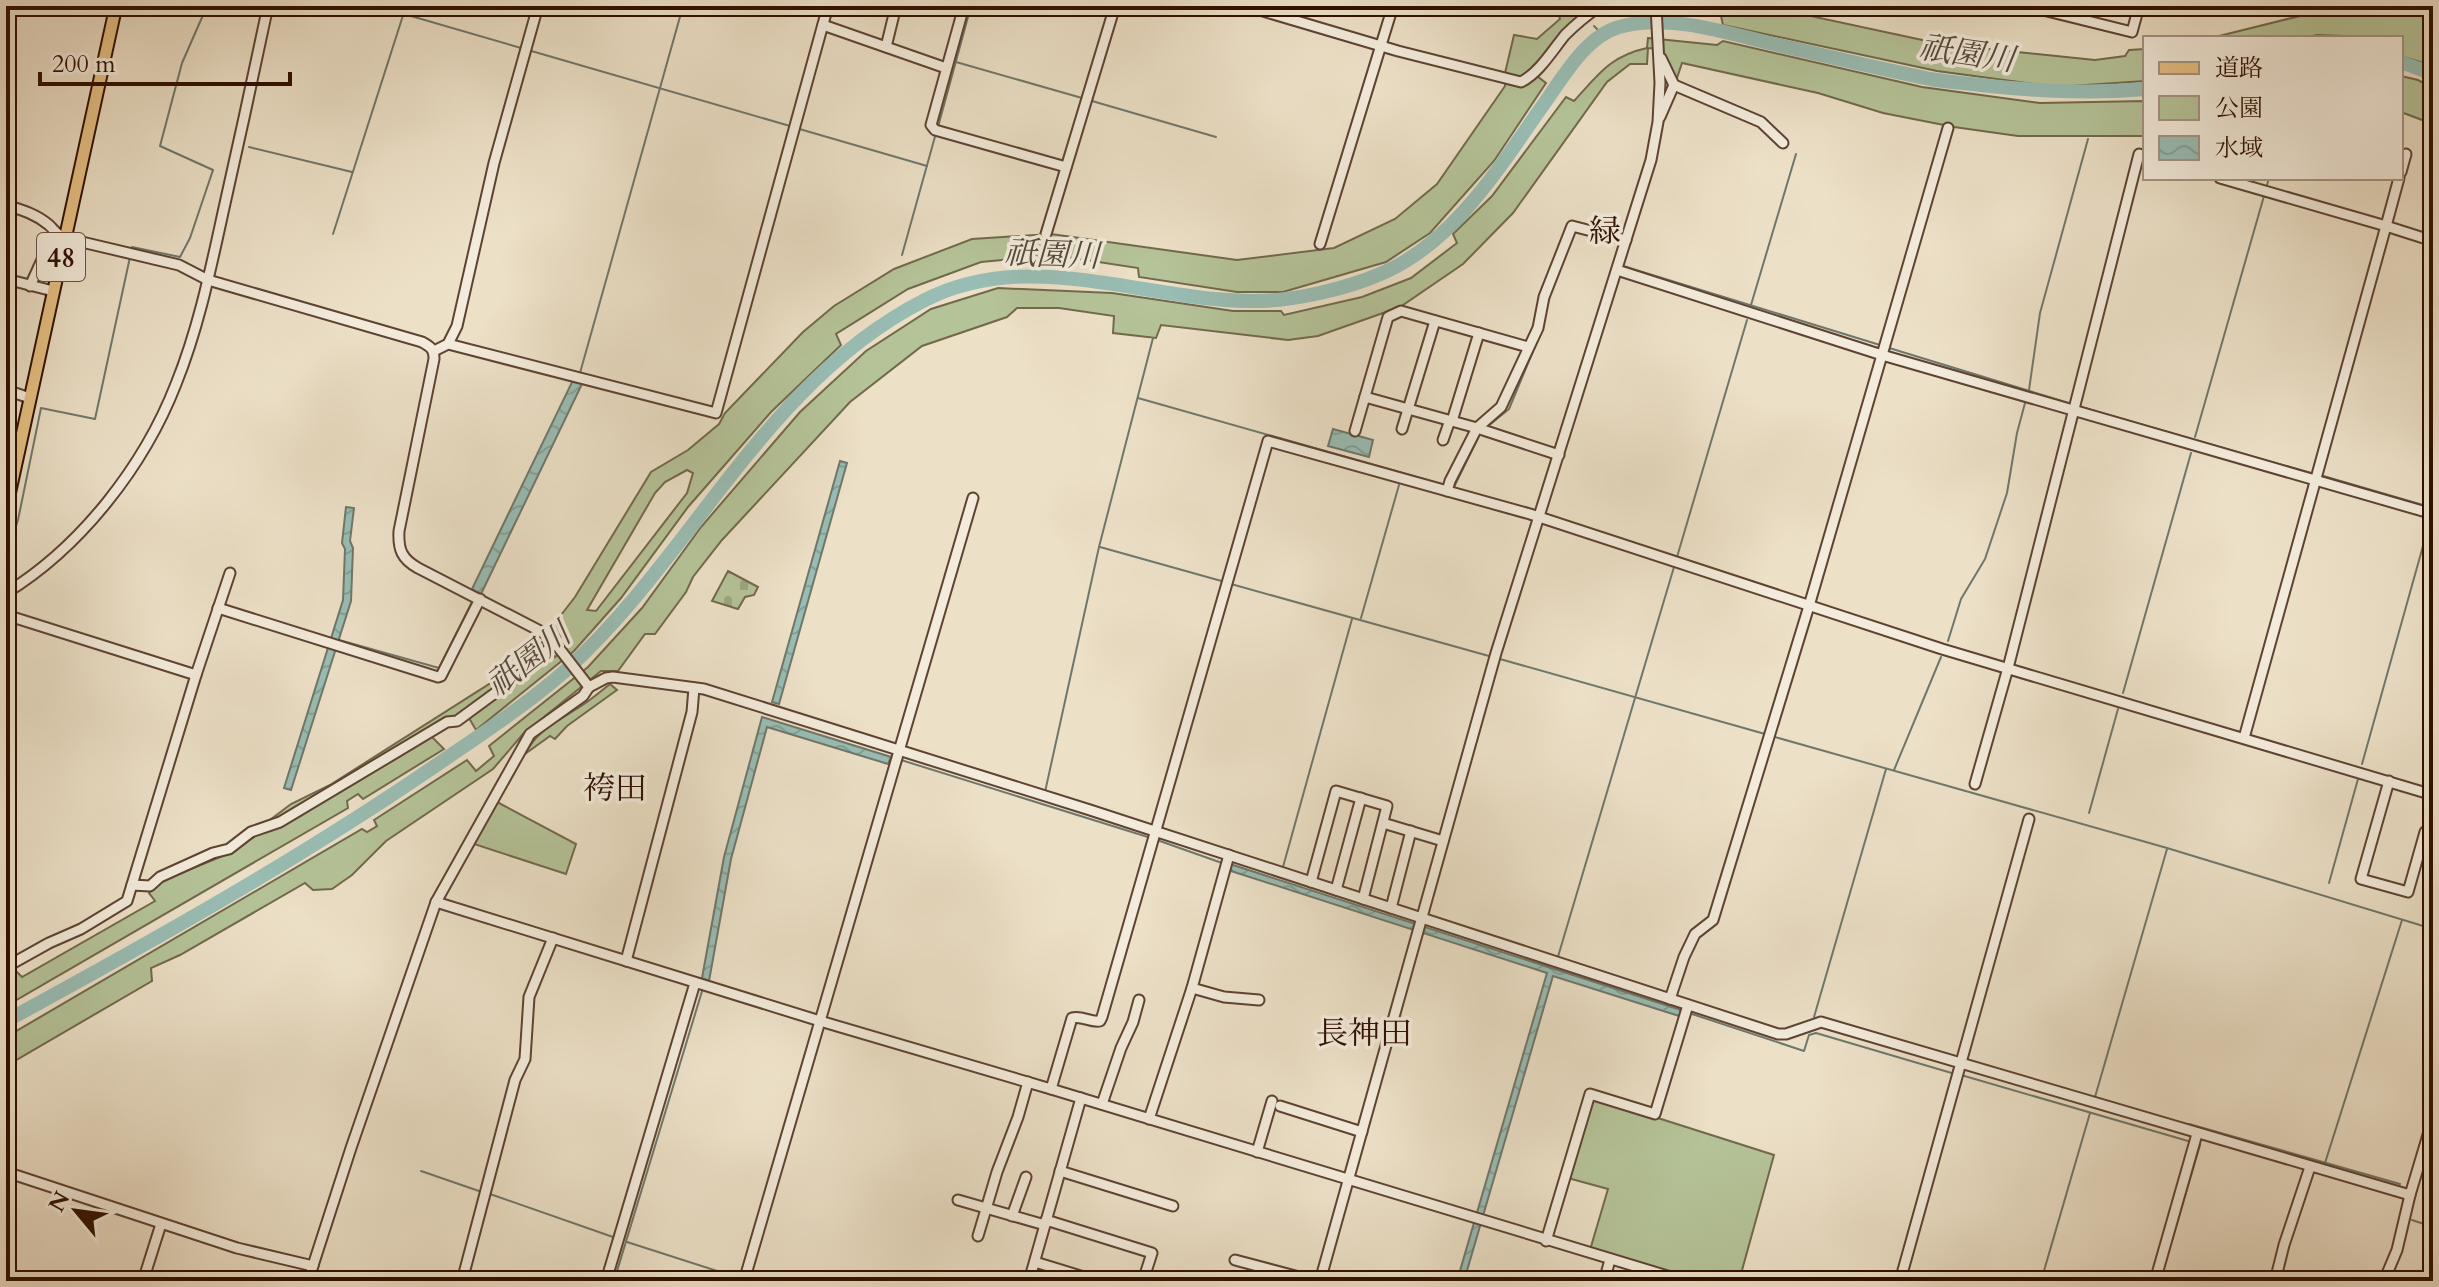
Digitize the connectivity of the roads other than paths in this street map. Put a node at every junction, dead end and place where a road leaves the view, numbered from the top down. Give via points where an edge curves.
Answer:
1 (116, 6) edge
2 (268, 6) edge
3 (538, 6) edge
4 (828, 6) edge
5 (896, 6) edge
6 (964, 6) edge
7 (1115, 6) edge
8 (1246, 6) edge
9 (1393, 6) edge
10 (1600, 6) edge
11 (1656, 6) edge
12 (2027, 6) edge
13 (2139, 6) edge
14 (823, 25) junction
15 (1381, 46) junction
16 (886, 47) junction
17 (1657, 52) junction
18 (946, 68) junction
19 (1674, 85) junction
20 (1658, 122) junction
21 (1948, 128) dead end
22 (1783, 143) dead end
23 (2406, 154) dead end
24 (2143, 155) edge
25 (2403, 165) edge
26 (1066, 167) junction
27 (2227, 180) edge
28 (2398, 180) edge
29 (6, 205) edge
30 (2386, 226) junction
31 (1046, 234) dead end
32 (61, 237) junction
33 (1626, 240) junction
34 (2433, 241) edge
35 (1320, 244) dead end
36 (1617, 270) junction
37 (6, 279) edge
38 (208, 280) junction
39 (30, 286) junction
40 (53, 291) junction
41 (1435, 321) junction
42 (1479, 333) junction
43 (448, 344) junction
44 (1528, 347) junction
45 (434, 351) junction
46 (1882, 355) junction
47 (6, 390) edge
48 (1365, 397) junction
49 (30, 398) junction
50 (2075, 406) junction
51 (1409, 409) junction
52 (1452, 421) junction
53 (1477, 428) junction
54 (1402, 429) dead end
55 (1355, 431) dead end
56 (1443, 440) dead end
57 (1559, 455) junction
58 (2316, 481) junction
59 (1449, 486) junction
60 (973, 498) dead end
61 (6, 509) edge
62 (2433, 514) edge
63 (1538, 518) junction
64 (230, 573) dead end
65 (6, 593) edge
66 (480, 599) junction
67 (1809, 606) junction
68 (218, 608) junction
69 (8, 616) edge
70 (6, 629) edge
71 (555, 643) junction
72 (2008, 668) junction
73 (196, 675) junction
74 (589, 685) junction
75 (694, 688) junction
76 (2244, 738) junction
77 (899, 750) junction
78 (2389, 781) junction
79 (1975, 784) dead end
80 (2433, 795) edge
81 (1361, 798) junction
82 (2029, 819) dead end
83 (1383, 823) junction
84 (1411, 831) junction
85 (1157, 832) junction
86 (2433, 834) edge
87 (1443, 841) junction
88 (1229, 855) junction
89 (1311, 882) junction
90 (132, 885) junction
91 (1336, 890) junction
92 (1363, 899) junction
93 (436, 902) junction
94 (1391, 908) junction
95 (1421, 921) junction
96 (553, 938) junction
97 (626, 961) junction
98 (6, 967) edge
99 (695, 983) junction
100 (1192, 988) junction
101 (1670, 999) junction
102 (1139, 1000) dead end
103 (1259, 1000) dead end
104 (1688, 1005) junction
105 (820, 1021) junction
106 (1960, 1065) junction
107 (1028, 1082) junction
108 (1051, 1089) junction
109 (1081, 1098) junction
110 (1102, 1104) junction
111 (2433, 1118) edge
112 (1149, 1119) junction
113 (1362, 1132) junction
114 (2197, 1134) junction
115 (1257, 1152) junction
116 (2310, 1167) junction
117 (1060, 1171) junction
118 (6, 1172) edge
119 (1026, 1177) dead end
120 (1349, 1180) junction
121 (2410, 1195) junction
122 (958, 1200) dead end
123 (1173, 1206) dead end
124 (986, 1208) junction
125 (1012, 1216) junction
126 (1046, 1223) junction
127 (161, 1224) junction
128 (978, 1236) dead end
129 (1546, 1241) junction
130 (1235, 1260) dead end
131 (1610, 1260) junction
132 (1035, 1262) junction
133 (313, 1266) junction
134 (143, 1281) edge
135 (308, 1281) edge
136 (462, 1281) edge
137 (606, 1281) edge
138 (744, 1281) edge
139 (1029, 1281) edge
140 (1097, 1281) edge
141 (1143, 1281) edge
142 (1314, 1281) edge
143 (1320, 1281) edge
144 (1604, 1281) edge
145 (1684, 1281) edge
146 (1900, 1281) edge
147 (2155, 1281) edge
148 (2275, 1281) edge
149 (2384, 1281) edge

1 - 32 main road, 48
2 - 38 street
3 - 43 street via 494,163 457,326
4 - 14 street
5 - 16 street
6 - 18 street
7 - 26 street
8 - 15 street
9 - 15 street
10 - 15 street via 1521,82
11 - 17 street
12 - 13 street via 2132,32
14 - 16 street
14 - 43 street via 716,413
15 - 35 street
16 - 18 street
17 - 19 street
17 - 20 street
18 - 26 street via 931,125 938,131
19 - 20 street
19 - 22 street via 1761,122
20 - 33 street
21 - 46 street
23 - 25 street
24 - 50 street via 2139,154
26 - 31 street
27 - 30 street
28 - 30 street
29 - 32 street via 34,214
30 - 34 street
30 - 58 street
32 - 38 street via 179,265
32 - 39 street via 51,240
32 - 40 main road, 48
33 - 36 street
33 - 44 street via 1572,226
36 - 46 street
36 - 57 street
37 - 39 street
38 - 45 street via 422,342
38 - 65 street via 176,385 130,470 73,539
39 - 40 street
40 - 49 main road, 48
41 - 42 street
41 - 48 street via 1401,311 1388,317
41 - 51 street
42 - 44 street
42 - 52 street
43 - 45 street
44 - 53 street via 1501,407
45 - 66 street via 398,545 408,562
46 - 50 street
46 - 67 street
47 - 49 street
48 - 51 street
48 - 55 street
49 - 61 main road, 48
50 - 58 street
50 - 72 street
51 - 52 street
51 - 54 street
52 - 53 street
52 - 56 street
53 - 57 street
53 - 59 street
57 - 63 street
58 - 62 street
58 - 76 street
59 - 63 street
59 - 85 street via 1268,441
60 - 77 street
63 - 67 street
63 - 87 street
64 - 68 street
66 - 68 street via 438,677
66 - 71 street via 534,626
67 - 72 street
67 - 101 street via 1713,920 1695,934
68 - 73 street
69 - 70 street
69 - 73 street
71 - 74 street
71 - 90 street via 457,721 447,722 280,822 251,832 229,849 150,886
72 - 76 street
72 - 79 street
73 - 90 street
74 - 75 street via 613,677
74 - 93 street via 583,696 530,734
75 - 77 street
75 - 97 street
76 - 78 street
77 - 85 street
77 - 105 street
78 - 80 street
78 - 86 street via 2361,879 2408,892 2425,832
81 - 83 street via 1387,806
81 - 89 street via 1336,791
81 - 91 street
82 - 106 street
83 - 84 street
83 - 92 street
84 - 87 street
84 - 94 street
85 - 88 street
85 - 108 street via 1102,1017 1096,1022 1072,1018
87 - 95 street
88 - 89 street
88 - 100 street
89 - 91 street
90 - 98 street via 127,901
91 - 92 street
92 - 94 street
93 - 96 street
93 - 133 street
94 - 95 street
95 - 101 street
95 - 113 street
96 - 97 street
96 - 136 street via 529,997 525,1059
97 - 99 street
99 - 105 street
99 - 137 street
100 - 103 street
100 - 112 street
101 - 104 street
102 - 110 street
104 - 106 street via 1778,1034 1821,1022
104 - 129 street via 1655,1114 1590,1094
105 - 107 street
105 - 138 street
106 - 114 street
106 - 146 street
107 - 108 street
107 - 124 street
108 - 109 street
109 - 110 street
109 - 117 street
110 - 112 street
111 - 121 street
112 - 115 street
113 - 115 street via 1276,1104
113 - 120 street
114 - 116 street
114 - 147 street
115 - 120 street
116 - 121 street
116 - 148 street
117 - 123 street
117 - 126 street
118 - 127 street
119 - 125 street
120 - 129 street
120 - 143 street
121 - 149 street
122 - 124 street
124 - 125 street
124 - 128 street
125 - 126 street
126 - 132 street
126 - 141 street via 1152,1253
127 - 133 street
127 - 134 street
129 - 131 street
130 - 142 street
131 - 144 street
131 - 145 street
132 - 139 street
132 - 140 street
133 - 135 street

